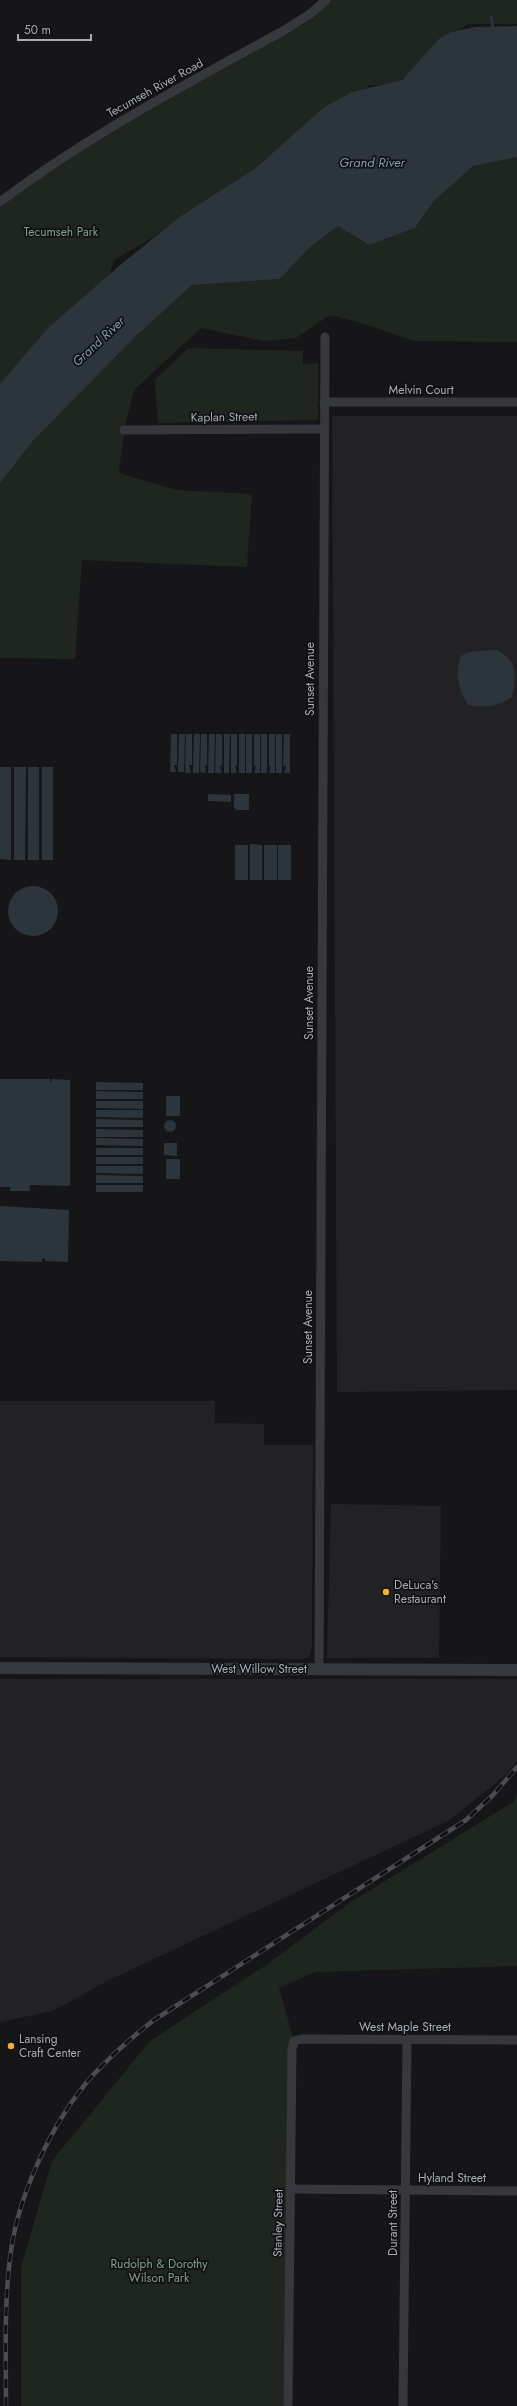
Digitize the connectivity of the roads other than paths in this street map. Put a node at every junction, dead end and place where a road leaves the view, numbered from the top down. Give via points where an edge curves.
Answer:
1 (326, 0) edge
2 (0, 202) edge
3 (325, 337) dead end
4 (324, 402) junction
5 (517, 402) edge
6 (324, 429) junction
7 (124, 430) dead end
8 (0, 1668) edge
9 (318, 1669) junction
10 (517, 1670) edge
11 (407, 2039) junction
12 (294, 2040) joint
13 (517, 2040) edge
14 (290, 2189) junction
15 (405, 2190) junction
16 (517, 2190) edge
17 (288, 2406) edge
18 (403, 2406) edge

1 - 2 street, Tecumseh River Road via 283,31 97,134 42,170
3 - 4 street, Sunset Avenue
4 - 5 street, Melvin Court
4 - 6 street, Sunset Avenue
6 - 7 street, Kaplan Street
6 - 9 street, Sunset Avenue
8 - 9 street, West Willow Street
9 - 10 street, West Willow Street
11 - 12 street, West Maple Street
11 - 13 street, West Maple Street
11 - 15 street, Durant Street
12 - 14 street, Stanley Street
14 - 15 street, Hyland Street
14 - 17 street, Stanley Street
15 - 16 street, Hyland Street
15 - 18 street, Durant Street

